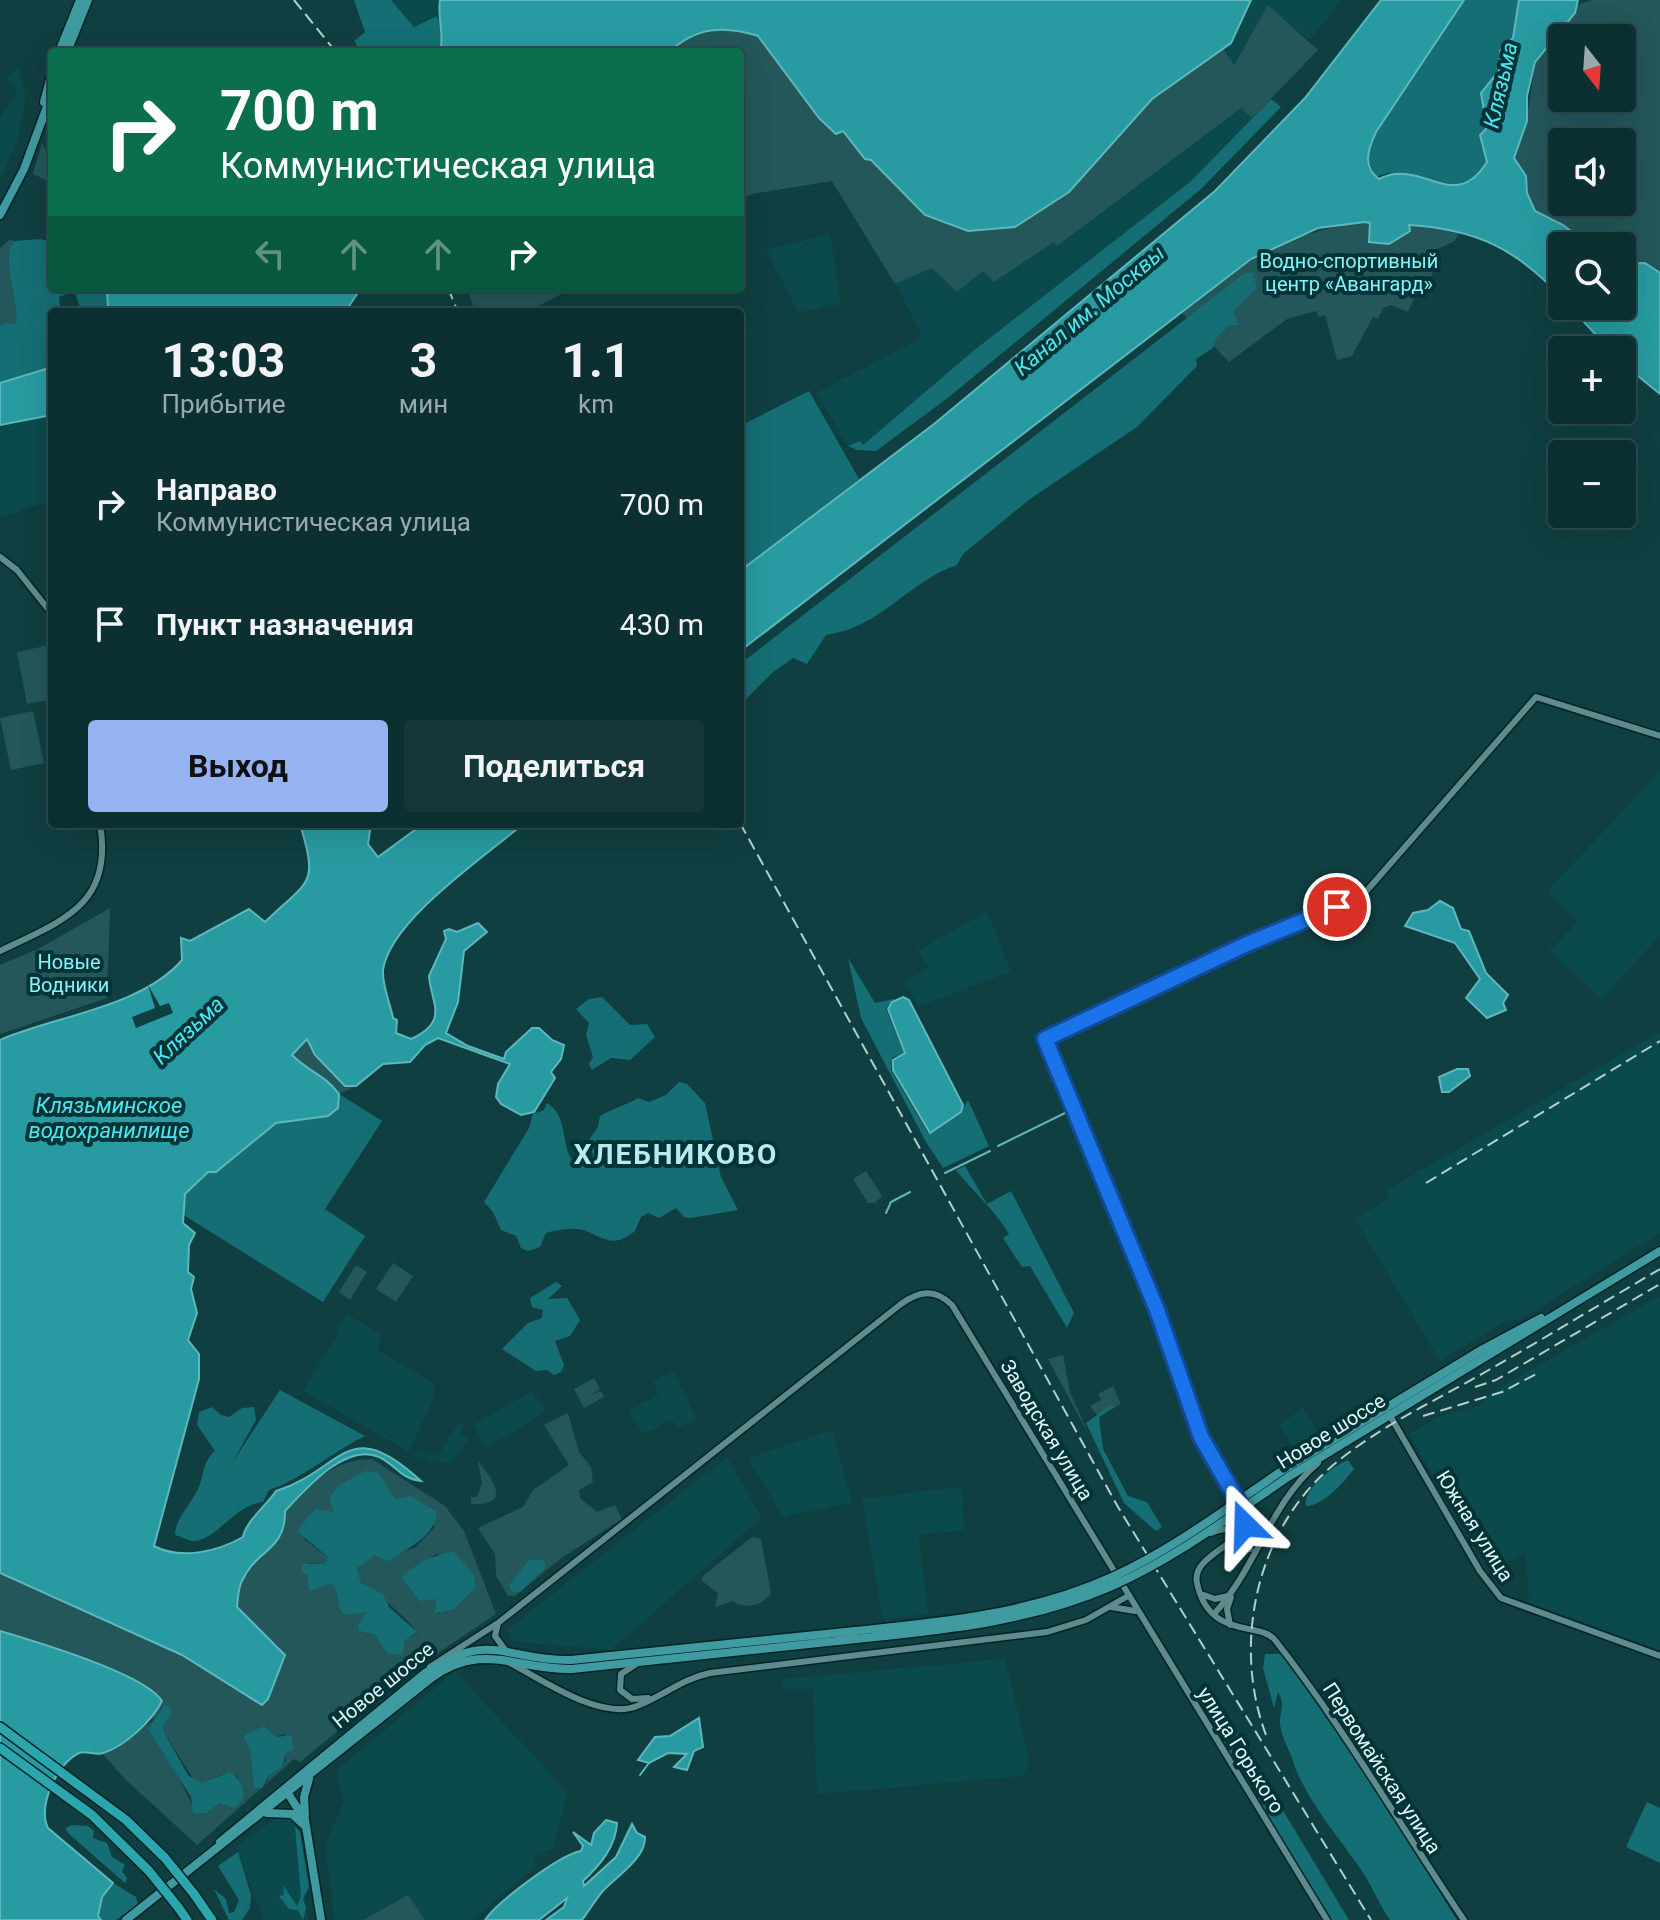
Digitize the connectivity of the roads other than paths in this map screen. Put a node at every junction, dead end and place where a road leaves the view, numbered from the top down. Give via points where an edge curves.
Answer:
1 (80, 0) edge
2 (88, 0) edge
3 (61, 48) edge
4 (69, 48) edge
5 (48, 87) edge
6 (48, 104) edge
7 (30, 153) junction
8 (0, 215) edge
9 (0, 557) edge
10 (48, 609) edge
11 (1660, 736) edge
12 (100, 828) edge
13 (0, 951) edge
14 (1660, 1251) edge
15 (927, 1292) joint
16 (1387, 1410) junction
17 (1350, 1437) junction
18 (1285, 1473) junction
19 (1180, 1550) junction
20 (1246, 1569) junction
21 (1118, 1580) junction
22 (1201, 1594) junction
23 (1232, 1594) junction
24 (1128, 1596) junction
25 (1109, 1608) junction
26 (1138, 1613) junction
27 (1214, 1614) junction
28 (498, 1623) junction
29 (1231, 1627) junction
30 (856, 1635) junction
31 (503, 1655) junction
32 (1660, 1656) edge
33 (661, 1659) junction
34 (425, 1673) junction
35 (655, 1696) junction
36 (0, 1727) edge
37 (0, 1748) edge
38 (309, 1771) junction
39 (285, 1790) junction
40 (260, 1817) junction
41 (307, 1829) junction
42 (199, 1862) junction
43 (182, 1914) edge
44 (126, 1920) edge
45 (212, 1920) edge
46 (321, 1920) edge
47 (1327, 1920) edge
48 (1464, 1920) edge

1 - 3 main road
2 - 4 main road
5 - 7 main road
6 - 7 main road
7 - 8 main road
9 - 10 street
11 - 22 street via 1536,697 1408,848 1355,900 1247,944 1045,1039 1157,1310 1201,1437 1244,1512 1239,1537 1198,1571
12 - 13 street via 102,865 81,908 54,927
14 - 16 main road, Новое шоссе
15 - 21 street, Заводская улица via 952,1305
15 - 28 street, Новое шоссе via 901,1304
16 - 17 main road, Новое шоссе
16 - 18 main road, Новое шоссе
16 - 32 street, Южная улица via 1501,1598
17 - 18 main road, Новое шоссе
17 - 20 street via 1295,1485
18 - 19 main road, Новое шоссе, bridge
18 - 30 main road, Новое шоссе, bridge via 1162,1551 1088,1587 995,1614
19 - 20 street, bridge via 1228,1529 1244,1536 1250,1549
19 - 30 main road, Новое шоссе, bridge via 1113,1586 1048,1609 974,1626
20 - 23 street
21 - 24 street, Заводская улица
21 - 25 street via 1119,1594
22 - 23 street via 1219,1599
22 - 27 street
23 - 27 street
23 - 29 street via 1227,1609
24 - 25 street
24 - 26 street, улица Горького
25 - 26 street
25 - 35 street via 1074,1625 1027,1636 710,1673
26 - 47 street, улица Горького
27 - 29 street
28 - 31 street via 495,1636
28 - 34 street, Новое шоссе
29 - 48 street, Первомайская улица via 1271,1635 1334,1719
30 - 31 main road via 571,1660
30 - 33 main road
31 - 33 main road via 560,1669
31 - 34 main road via 461,1652
31 - 35 street via 599,1707 630,1709
31 - 38 main road, Новое шоссе via 468,1659 443,1670
33 - 35 street via 628,1668 619,1682 628,1698
34 - 38 main road, Новое шоссе
36 - 45 highway, bridge via 126,1820 165,1858
37 - 43 highway, bridge via 109,1830
38 - 39 main road, Новое шоссе
38 - 41 main road via 304,1797
39 - 40 main road, Новое шоссе
39 - 41 main road
39 - 42 main road, Новое шоссе
40 - 41 main road via 284,1811
40 - 42 main road, Новое шоссе
41 - 46 main road
42 - 44 main road

